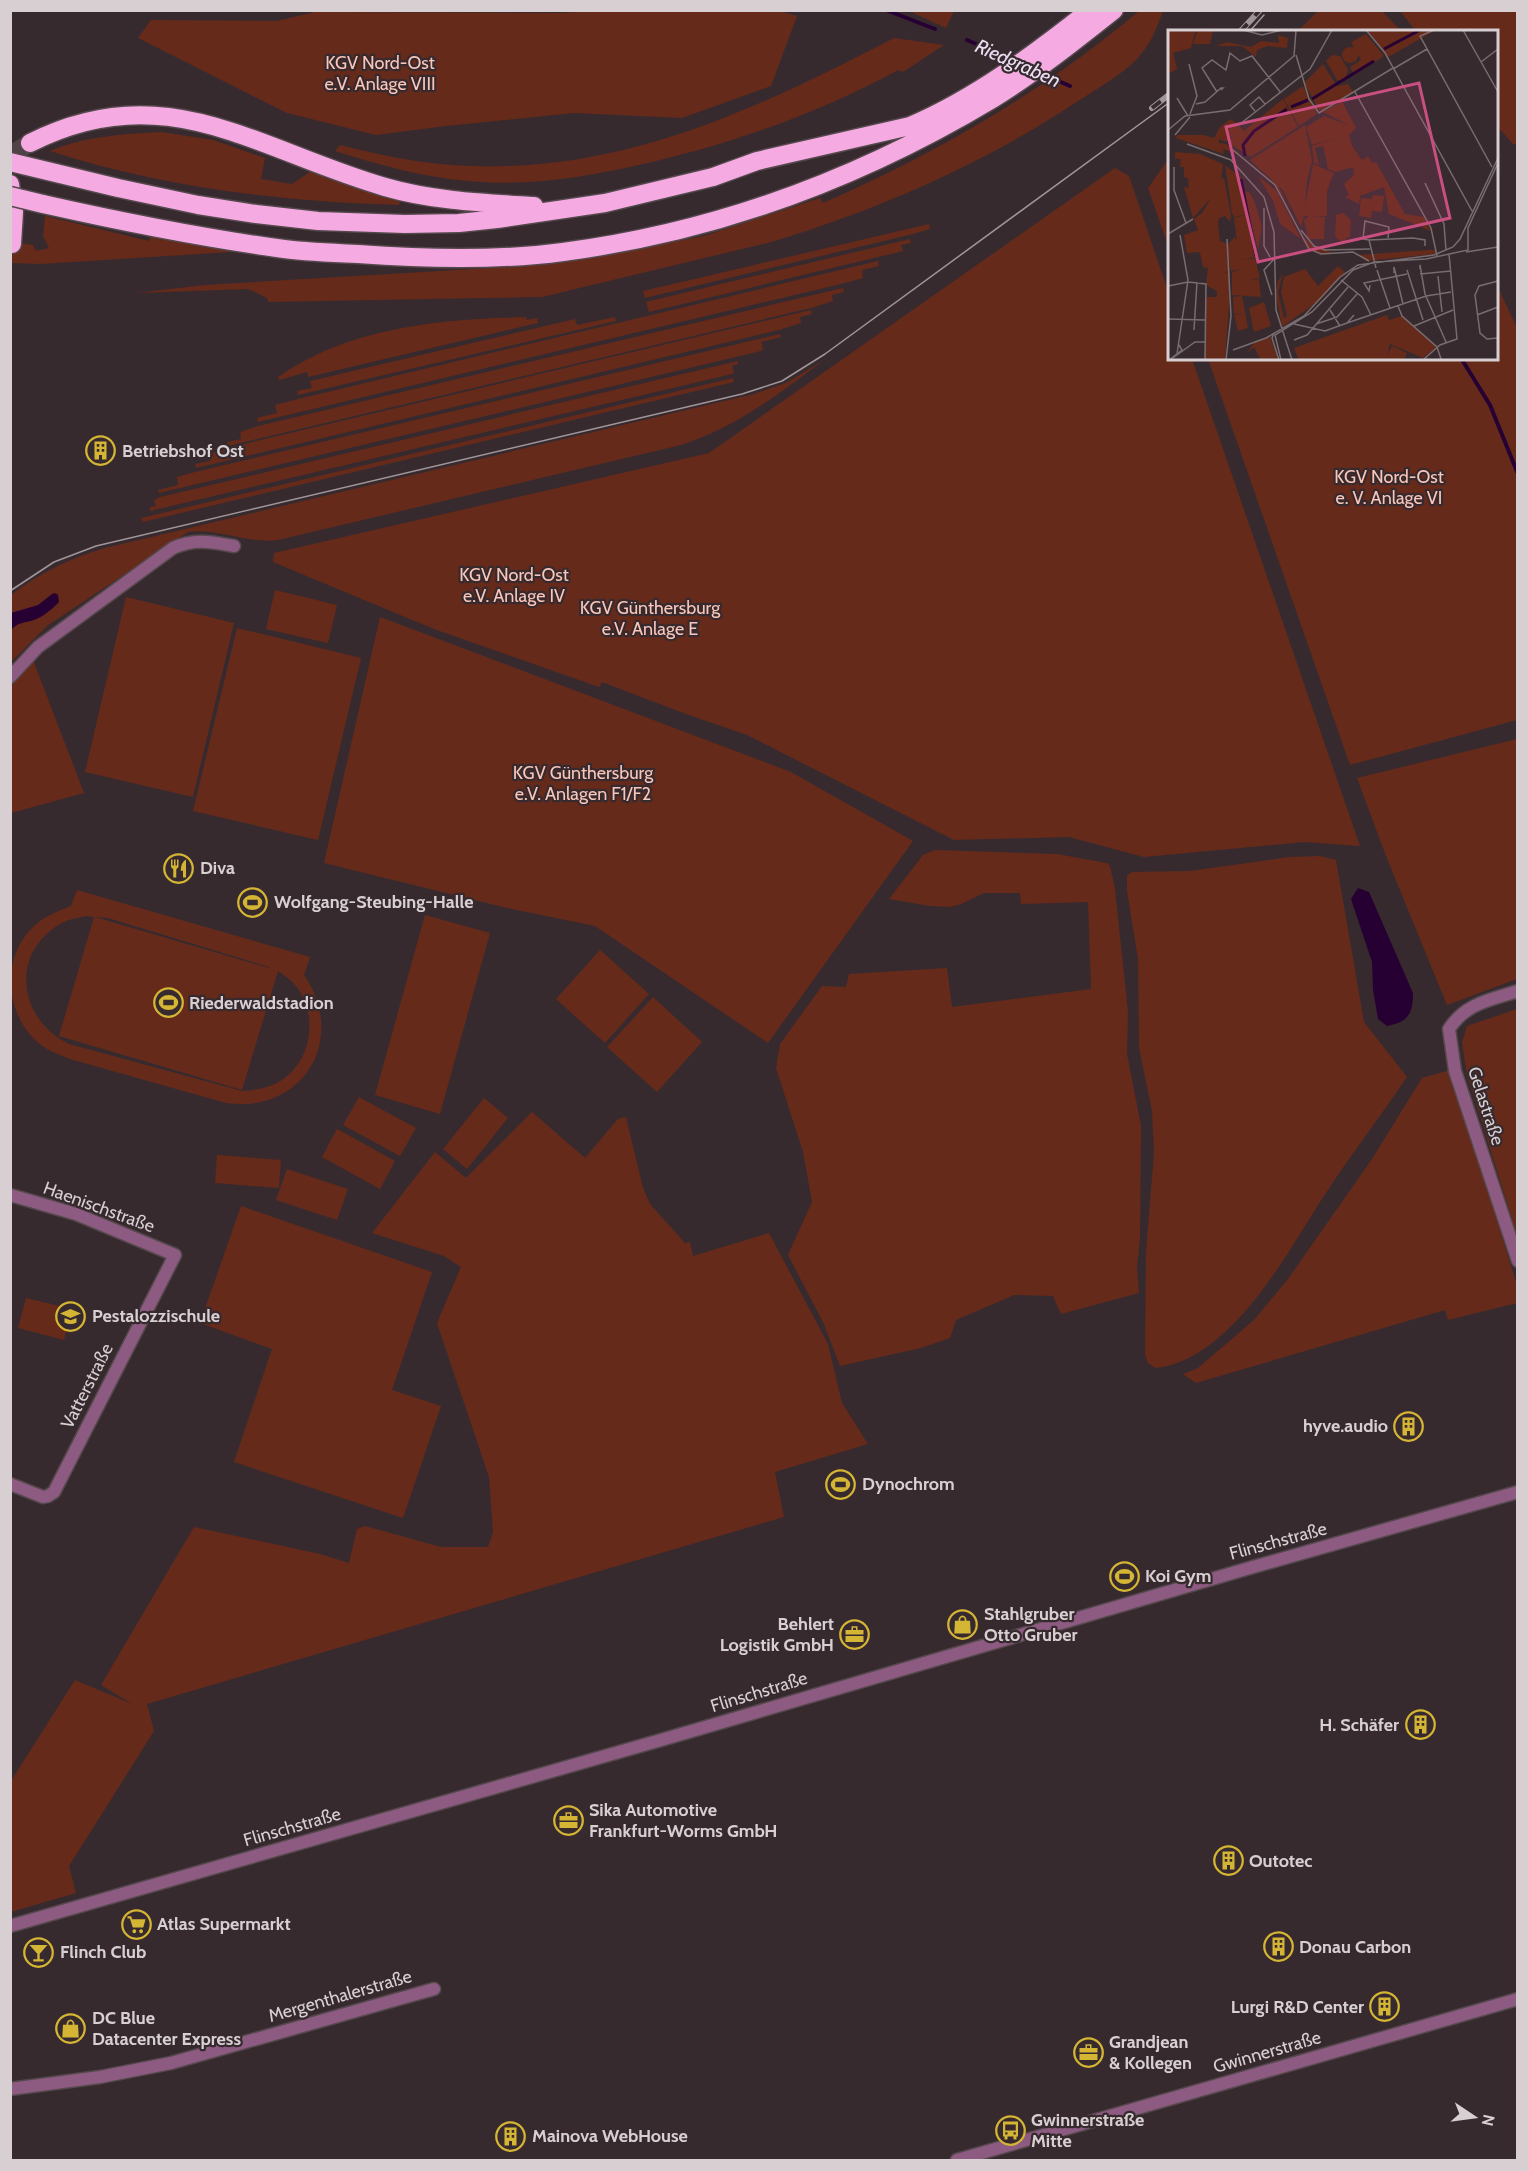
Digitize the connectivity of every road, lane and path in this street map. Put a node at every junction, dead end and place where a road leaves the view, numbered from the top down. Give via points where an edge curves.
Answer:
1 (1090, 10) edge
2 (1114, 10) edge
3 (936, 122) junction
4 (30, 143) tunnel mouth
5 (10, 162) edge
6 (10, 184) edge
7 (10, 196) edge
8 (566, 208) junction
9 (12, 244) dead end
10 (234, 546) dead end
11 (10, 677) edge
12 (1518, 991) edge
13 (10, 1195) edge
14 (175, 1255) joint
15 (1518, 1261) edge
16 (10, 1484) edge
17 (1518, 1492) edge
18 (10, 1926) edge
19 (434, 1989) dead end
20 (1518, 1999) edge
21 (10, 2089) edge
22 (957, 2160) edge

1 - 3 highway
2 - 3 highway via 995,97
3 - 7 highway, bridge via 889,154 823,185 743,213 656,236 520,256 409,258 284,249 144,226
3 - 8 highway via 757,161 713,177 605,203
4 - 8 highway via 86,120 126,114 162,115 220,128 389,188 467,201
5 - 8 highway via 198,205 318,221 459,223
6 - 9 highway via 14,212
10 - 11 street via 206,540 173,548 38,647
12 - 15 street, Gelastraße via 1473,1006 1457,1017 1449,1029 1455,1071
13 - 14 street, Haenischstraße via 76,1214
14 - 16 street, Vatterstraße via 54,1492 43,1497
17 - 18 street, Flinschstraße
19 - 21 street, Mergenthalerstraße via 152,2067
20 - 22 street, Gwinnerstraße

